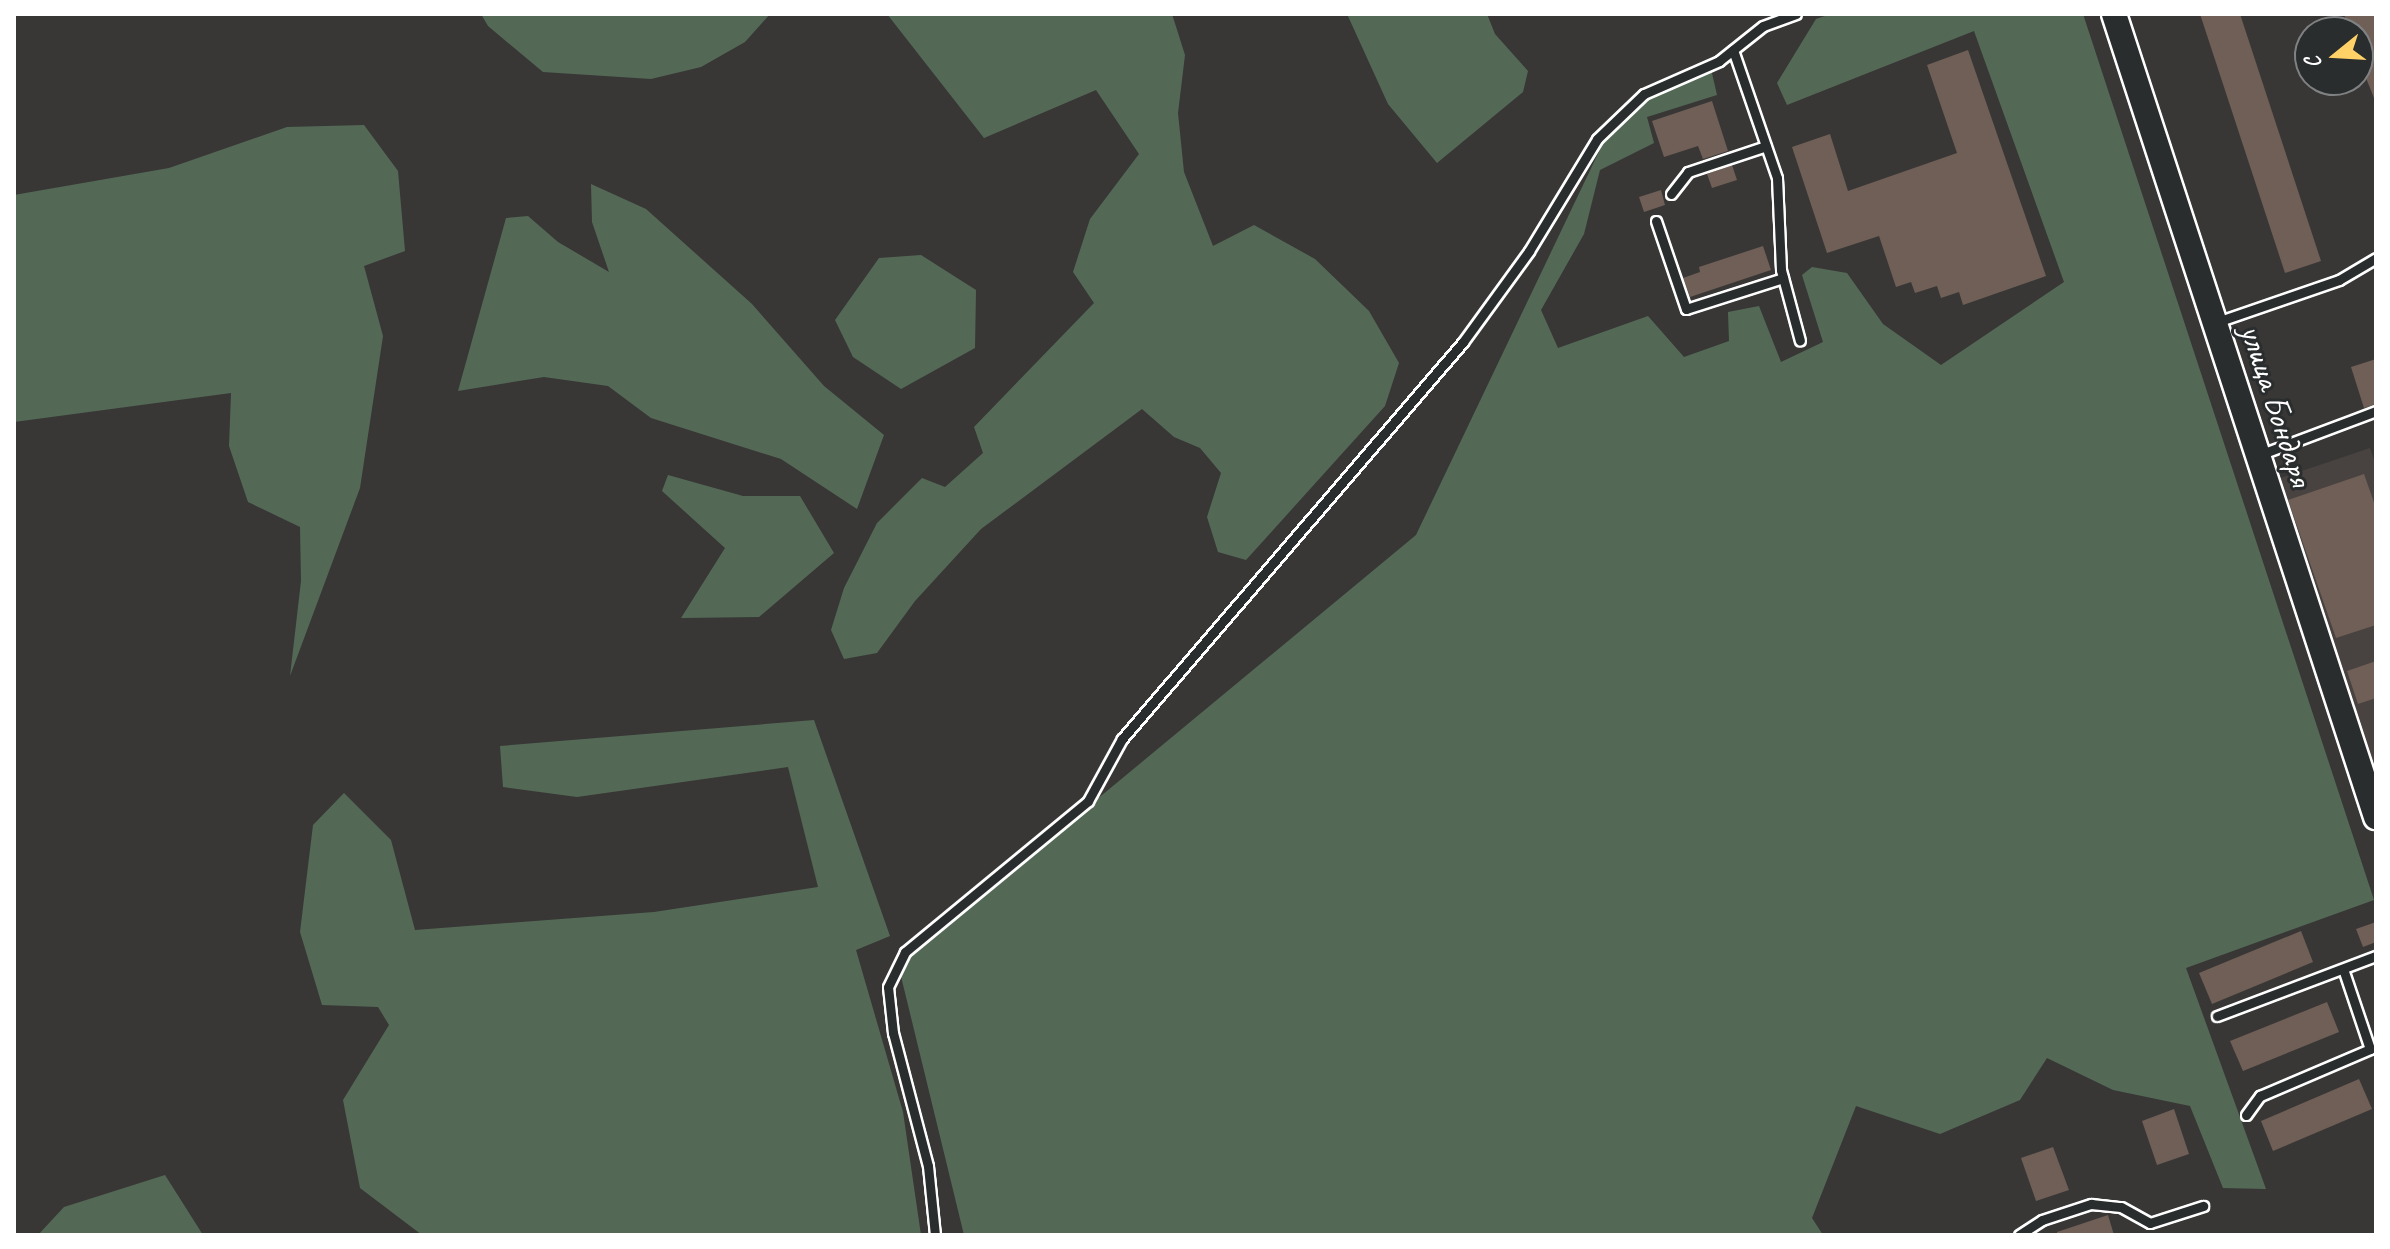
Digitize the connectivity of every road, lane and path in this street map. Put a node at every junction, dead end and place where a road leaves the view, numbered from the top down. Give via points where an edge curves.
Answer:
1 (1796, 14) edge
2 (2114, 14) edge
3 (1733, 50) junction
4 (1766, 146) junction
5 (1671, 194) dead end
6 (1656, 221) dead end
7 (2376, 258) edge
8 (1783, 278) junction
9 (2215, 323) junction
10 (1800, 341) dead end
11 (2376, 411) edge
12 (2257, 456) junction
13 (2376, 817) edge
14 (2376, 956) edge
15 (2343, 969) junction
16 (2217, 1016) dead end
17 (2246, 1115) dead end
18 (2203, 1206) dead end
19 (935, 1235) edge
20 (2019, 1235) edge

1 - 3 lane via 1763,26
2 - 9 main road, улица Бондаря
3 - 4 lane
3 - 19 lane via 1644,94 1597,139 1529,251 1463,342 1122,739 1088,801 905,952 888,987 893,1033 928,1166
4 - 5 lane via 1688,172
4 - 8 lane via 1777,178
6 - 8 lane via 1686,309
7 - 9 lane via 2339,280
8 - 10 lane
9 - 12 main road, улица Бондаря
11 - 12 lane
12 - 13 main road, улица Бондаря
14 - 15 lane
15 - 16 lane
15 - 17 lane via 2370,1049 2260,1096
18 - 20 lane via 2150,1223 2121,1207 2091,1204 2042,1220

